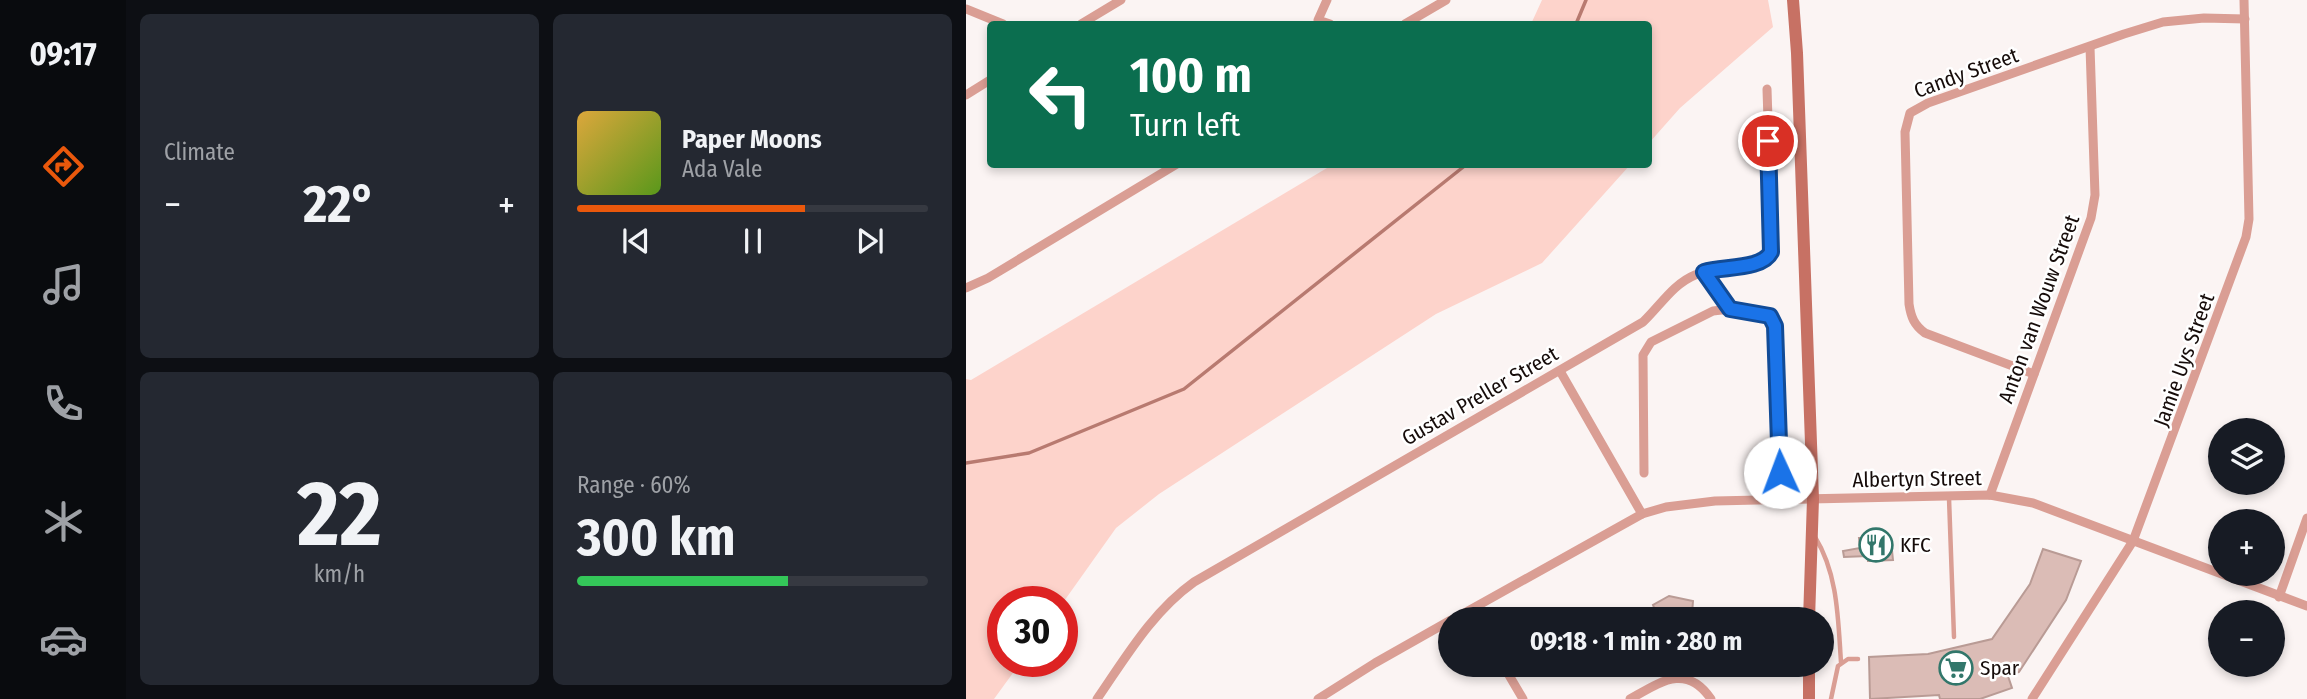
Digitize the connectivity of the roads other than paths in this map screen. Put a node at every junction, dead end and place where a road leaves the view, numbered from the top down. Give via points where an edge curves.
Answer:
1 (1327, 0) edge
2 (1446, 0) edge
3 (1793, 0) edge
4 (2244, 0) edge
5 (1116, 1) edge
6 (966, 9) edge
7 (2245, 19) junction
8 (996, 21) edge
9 (1086, 21) edge
10 (1318, 21) edge
11 (1410, 21) edge
12 (2090, 47) junction
13 (987, 82) edge
14 (1767, 89) dead end
15 (966, 95) edge
16 (1170, 168) edge
17 (1704, 272) junction
18 (966, 288) edge
19 (1730, 309) junction
20 (1560, 371) junction
21 (2034, 374) junction
22 (1780, 472) dead end
23 (1644, 473) dead end
24 (1990, 495) junction
25 (1949, 497) junction
26 (1813, 499) junction
27 (1642, 514) junction
28 (2307, 519) edge
29 (1812, 533) junction
30 (2133, 541) junction
31 (2278, 597) junction
32 (2307, 606) edge
33 (1475, 607) edge
34 (1809, 607) edge
35 (1438, 628) edge
36 (1954, 638) dead end
37 (1858, 659) dead end
38 (1841, 662) junction
39 (1510, 677) edge
40 (1809, 677) edge
41 (1097, 699) edge
42 (1318, 699) edge
43 (1523, 699) edge
44 (1630, 699) edge
45 (1711, 699) edge
46 (1809, 699) edge
47 (1830, 699) edge
48 (2032, 699) edge

1 - 10 street
2 - 11 street
3 - 26 main road
4 - 7 street, Jamie Uys Street
5 - 9 street
6 - 8 street
7 - 12 street, Candy Street via 2163,22
7 - 30 street, Jamie Uys Street via 2249,228
12 - 21 street, Anton van Wouw Street via 2095,195 2091,218
12 - 21 street, Candy Street via 1915,108 1907,120 1911,316 1925,333
13 - 15 street
14 - 17 street, Gustav Preller Street via 1771,252 1757,264
16 - 18 street
17 - 19 street
17 - 20 street, Gustav Preller Street via 1678,285 1643,322
19 - 22 street via 1770,316 1775,326
19 - 23 street via 1704,314 1646,347
20 - 27 street
20 - 41 street, Gustav Preller Street via 1178,593 1150,622
21 - 24 street, Anton van Wouw Street
24 - 25 street, Albertyn Street
24 - 30 street, Albertyn Street via 2033,503
25 - 26 street, Albertyn Street
25 - 36 lane
26 - 27 street, Albertyn Street via 1692,502
26 - 29 main road
27 - 33 street, Albertyn Street
28 - 31 street
29 - 34 main road
29 - 38 lane via 1830,572
30 - 31 street, Albertyn Street
30 - 48 street, Jamie Uys Street
31 - 32 street, Albertyn Street
35 - 42 street, Albertyn Street
37 - 38 lane
38 - 47 lane
39 - 43 street
40 - 46 main road
44 - 45 street via 1664,680 1682,678 1699,685

